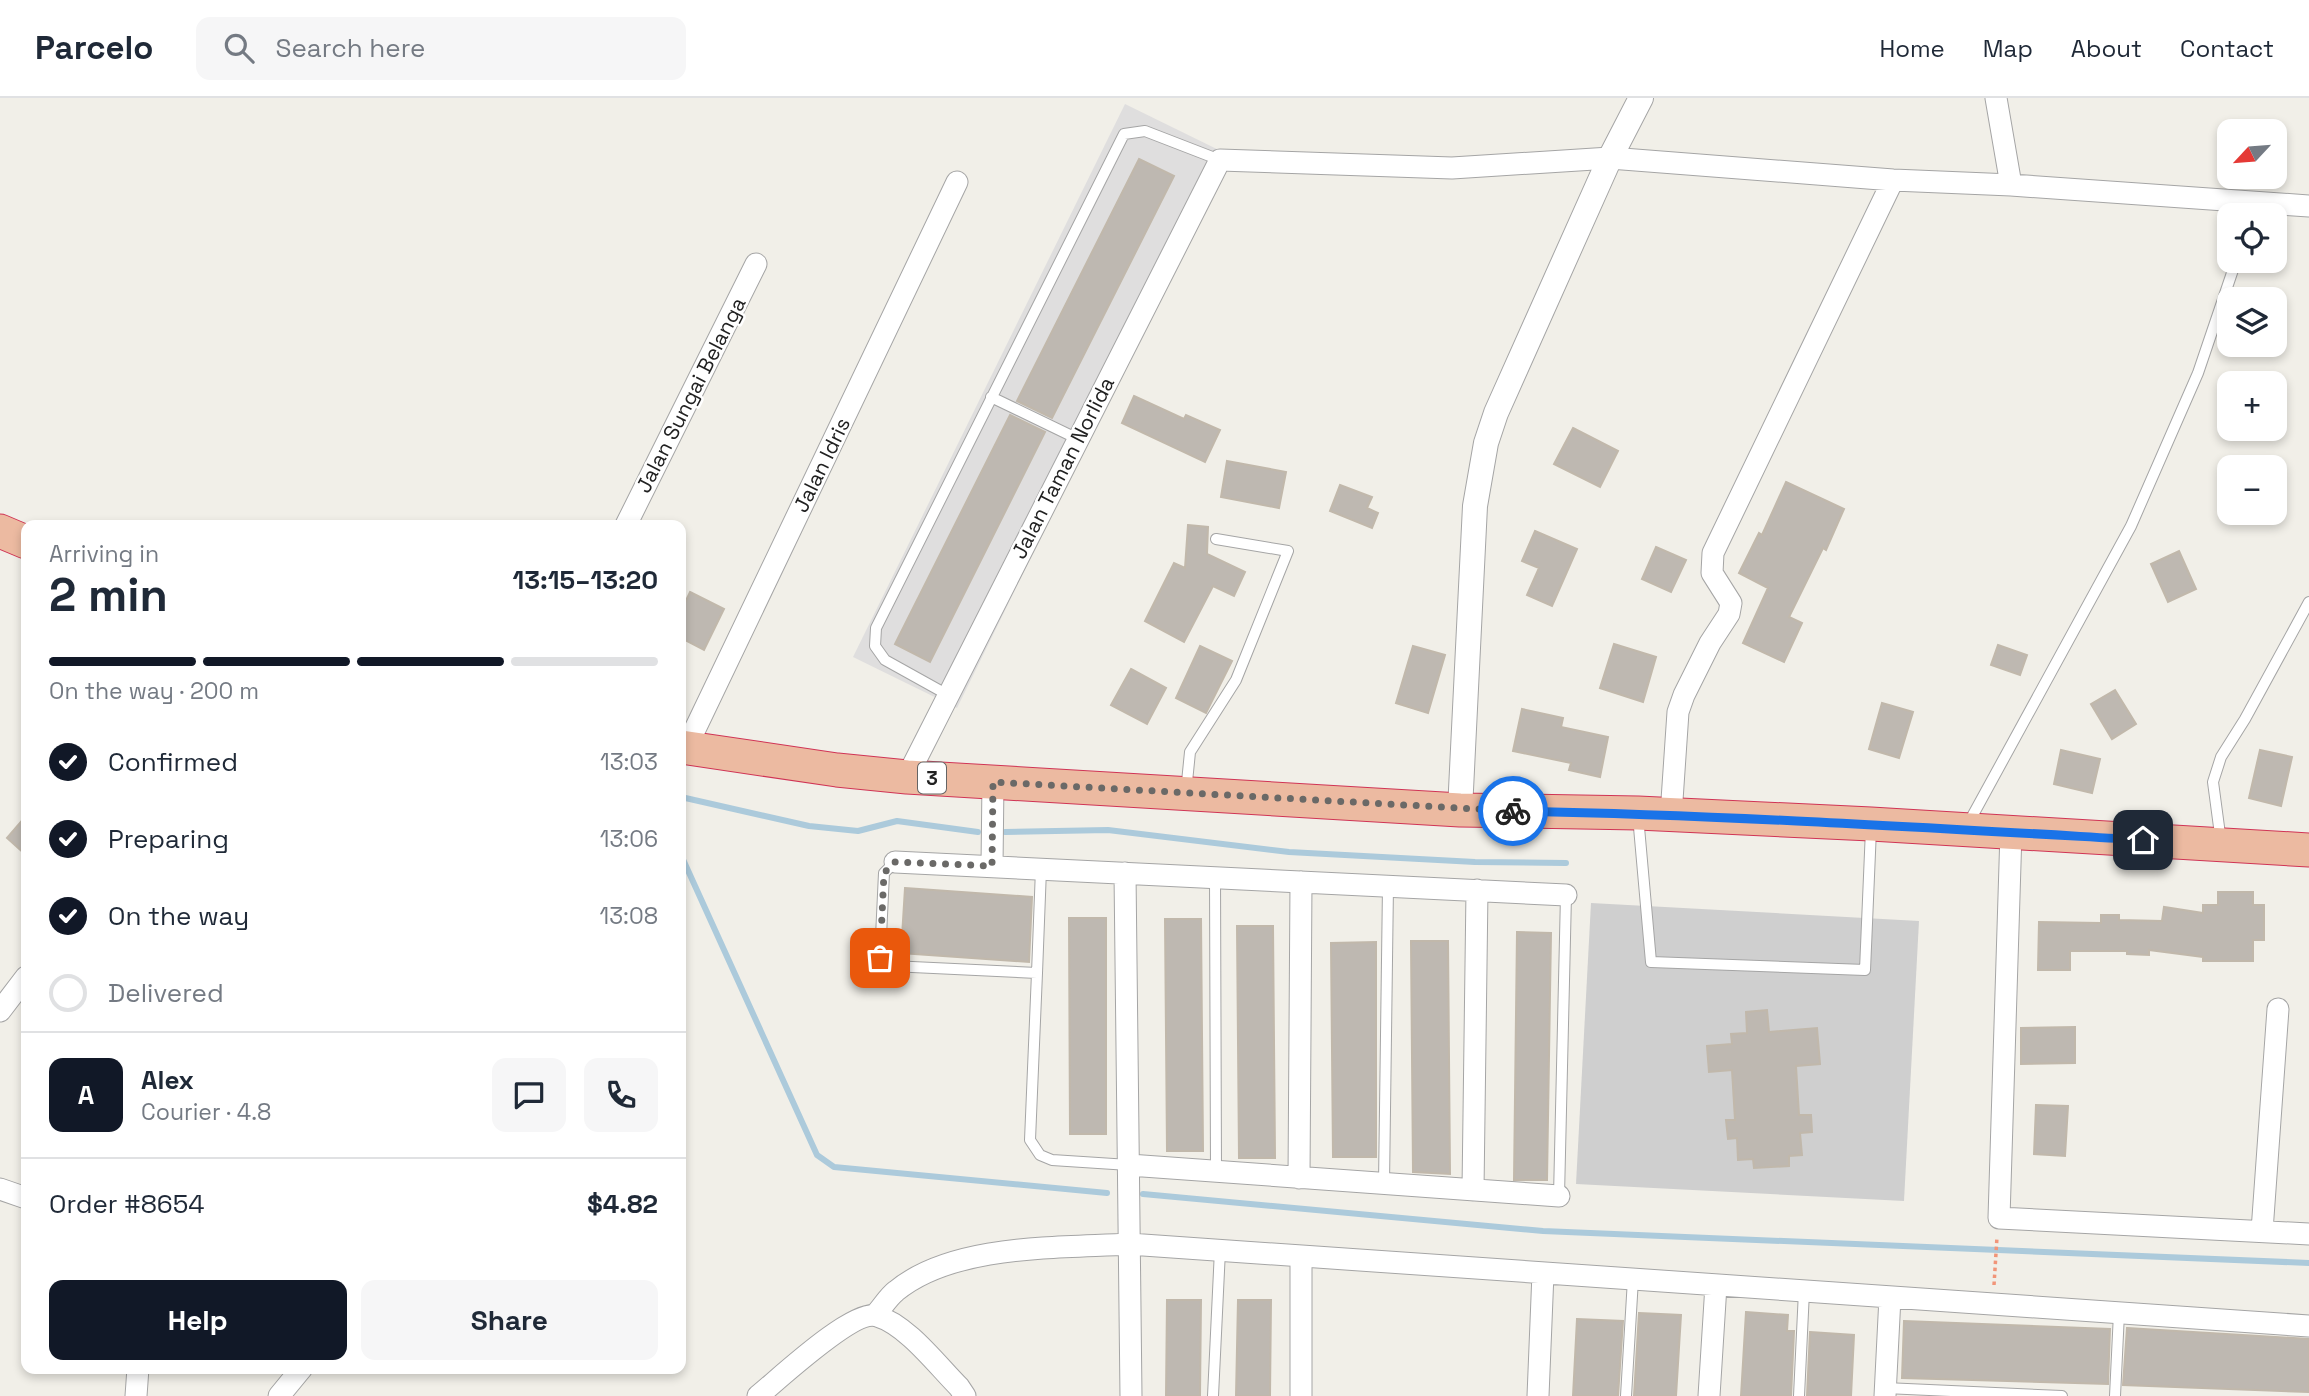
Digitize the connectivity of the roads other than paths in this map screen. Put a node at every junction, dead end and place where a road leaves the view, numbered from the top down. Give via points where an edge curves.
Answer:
1 (1641, 98) edge
2 (1996, 98) edge
3 (1609, 158) junction
4 (1220, 160) junction
5 (1894, 180) junction
6 (957, 182) dead end
7 (2011, 185) junction
8 (2217, 205) edge
9 (2309, 206) edge
10 (2287, 207) edge
11 (757, 264) dead end
12 (2232, 273) edge
13 (991, 397) junction
14 (1078, 439) junction
15 (629, 520) edge
16 (1216, 540) dead end
17 (2309, 602) edge
18 (948, 695) junction
19 (686, 744) edge
20 (686, 748) edge
21 (907, 777) junction
22 (993, 782) junction
23 (1186, 793) junction
24 (1460, 810) junction
25 (1638, 813) junction
26 (1671, 815) junction
27 (1871, 824) junction
28 (1965, 829) junction
29 (2011, 832) junction
30 (2222, 845) junction
31 (2309, 850) edge
32 (895, 862) joint
33 (992, 866) junction
34 (1041, 869) junction
35 (1125, 873) junction
36 (1214, 877) junction
37 (1301, 882) junction
38 (1388, 886) junction
39 (1477, 890) junction
40 (1566, 895) joint
41 (1037, 973) junction
42 (21, 984) edge
43 (2278, 1009) dead end
44 (0, 1011) edge
45 (1129, 1165) junction
46 (1216, 1172) junction
47 (1299, 1178) junction
48 (1384, 1184) junction
49 (0, 1189) edge
50 (1473, 1190) junction
51 (21, 1196) edge
52 (1559, 1196) joint
53 (2262, 1231) junction
54 (2309, 1234) edge
55 (1129, 1244) junction
56 (1220, 1250) junction
57 (1301, 1256) junction
58 (1543, 1273) junction
59 (1633, 1279) junction
60 (1716, 1285) junction
61 (1804, 1291) junction
62 (1890, 1297) junction
63 (2119, 1313) junction
64 (876, 1315) junction
65 (2309, 1326) edge
66 (138, 1374) edge
67 (297, 1374) edge
68 (1885, 1392) edge
69 (136, 1396) edge
70 (279, 1396) edge
71 (758, 1396) edge
72 (965, 1396) edge
73 (1131, 1396) edge
74 (1213, 1396) edge
75 (1301, 1396) edge
76 (1538, 1396) edge
77 (1626, 1396) edge
78 (1709, 1396) edge
79 (1798, 1396) edge
80 (2062, 1396) edge
81 (2116, 1396) edge

1 - 3 street
2 - 7 street
3 - 4 street via 1451,168
3 - 5 street
3 - 24 street via 1486,443 1475,513
4 - 13 lane via 1145,131 1124,134
4 - 14 street, Jalan Taman Norlida
5 - 7 street
5 - 26 street via 1713,553 1712,573 1731,603 1678,712
6 - 19 street, Jalan Idris
7 - 8 street
9 - 10 street
11 - 15 street, Jalan Sungai Belanga
12 - 28 lane via 2198,373 2131,526
13 - 14 lane
13 - 18 lane via 876,628 875,646 886,660
14 - 18 street, Jalan Taman Norlida
16 - 23 lane via 1287,551 1236,680 1190,752
17 - 30 lane via 2221,757 2213,782
18 - 21 street, Jalan Taman Norlida
20 - 21 highway, 3
21 - 22 highway, 3
22 - 23 highway, 3
22 - 33 street
23 - 24 highway, 3
24 - 25 highway, 3
25 - 26 highway, 3
25 - 27 lane via 1651,962 1866,970
26 - 27 highway, 3
27 - 28 highway, 3
28 - 29 highway, 3
29 - 30 highway, 3
29 - 53 street via 1999,1217
30 - 31 highway, 3
32 - 33 street
32 - 41 lane via 884,873 880,958 891,966
33 - 34 street
34 - 35 street
34 - 41 lane
35 - 36 street
35 - 45 street
36 - 37 street
36 - 46 lane
37 - 38 street
37 - 47 street
38 - 39 street
38 - 48 lane
39 - 40 street
39 - 50 street
40 - 52 lane
41 - 45 lane via 1030,1140 1040,1155 1052,1160
42 - 44 street
43 - 53 street
45 - 46 street
45 - 55 street
46 - 47 street
47 - 48 street
48 - 50 street
49 - 51 street
50 - 52 street
53 - 54 street
55 - 56 street
55 - 64 street via 1002,1251 969,1258 918,1277 895,1292
55 - 73 street
56 - 57 street
56 - 74 lane
57 - 58 street
57 - 75 street
58 - 59 street
58 - 76 street
59 - 60 street
59 - 77 lane
60 - 61 street
60 - 78 street
61 - 62 street
61 - 79 lane
62 - 63 street
62 - 68 street
63 - 65 street
63 - 81 lane
64 - 71 street via 843,1327
64 - 72 street via 899,1327
66 - 69 street
67 - 70 street
68 - 80 lane

